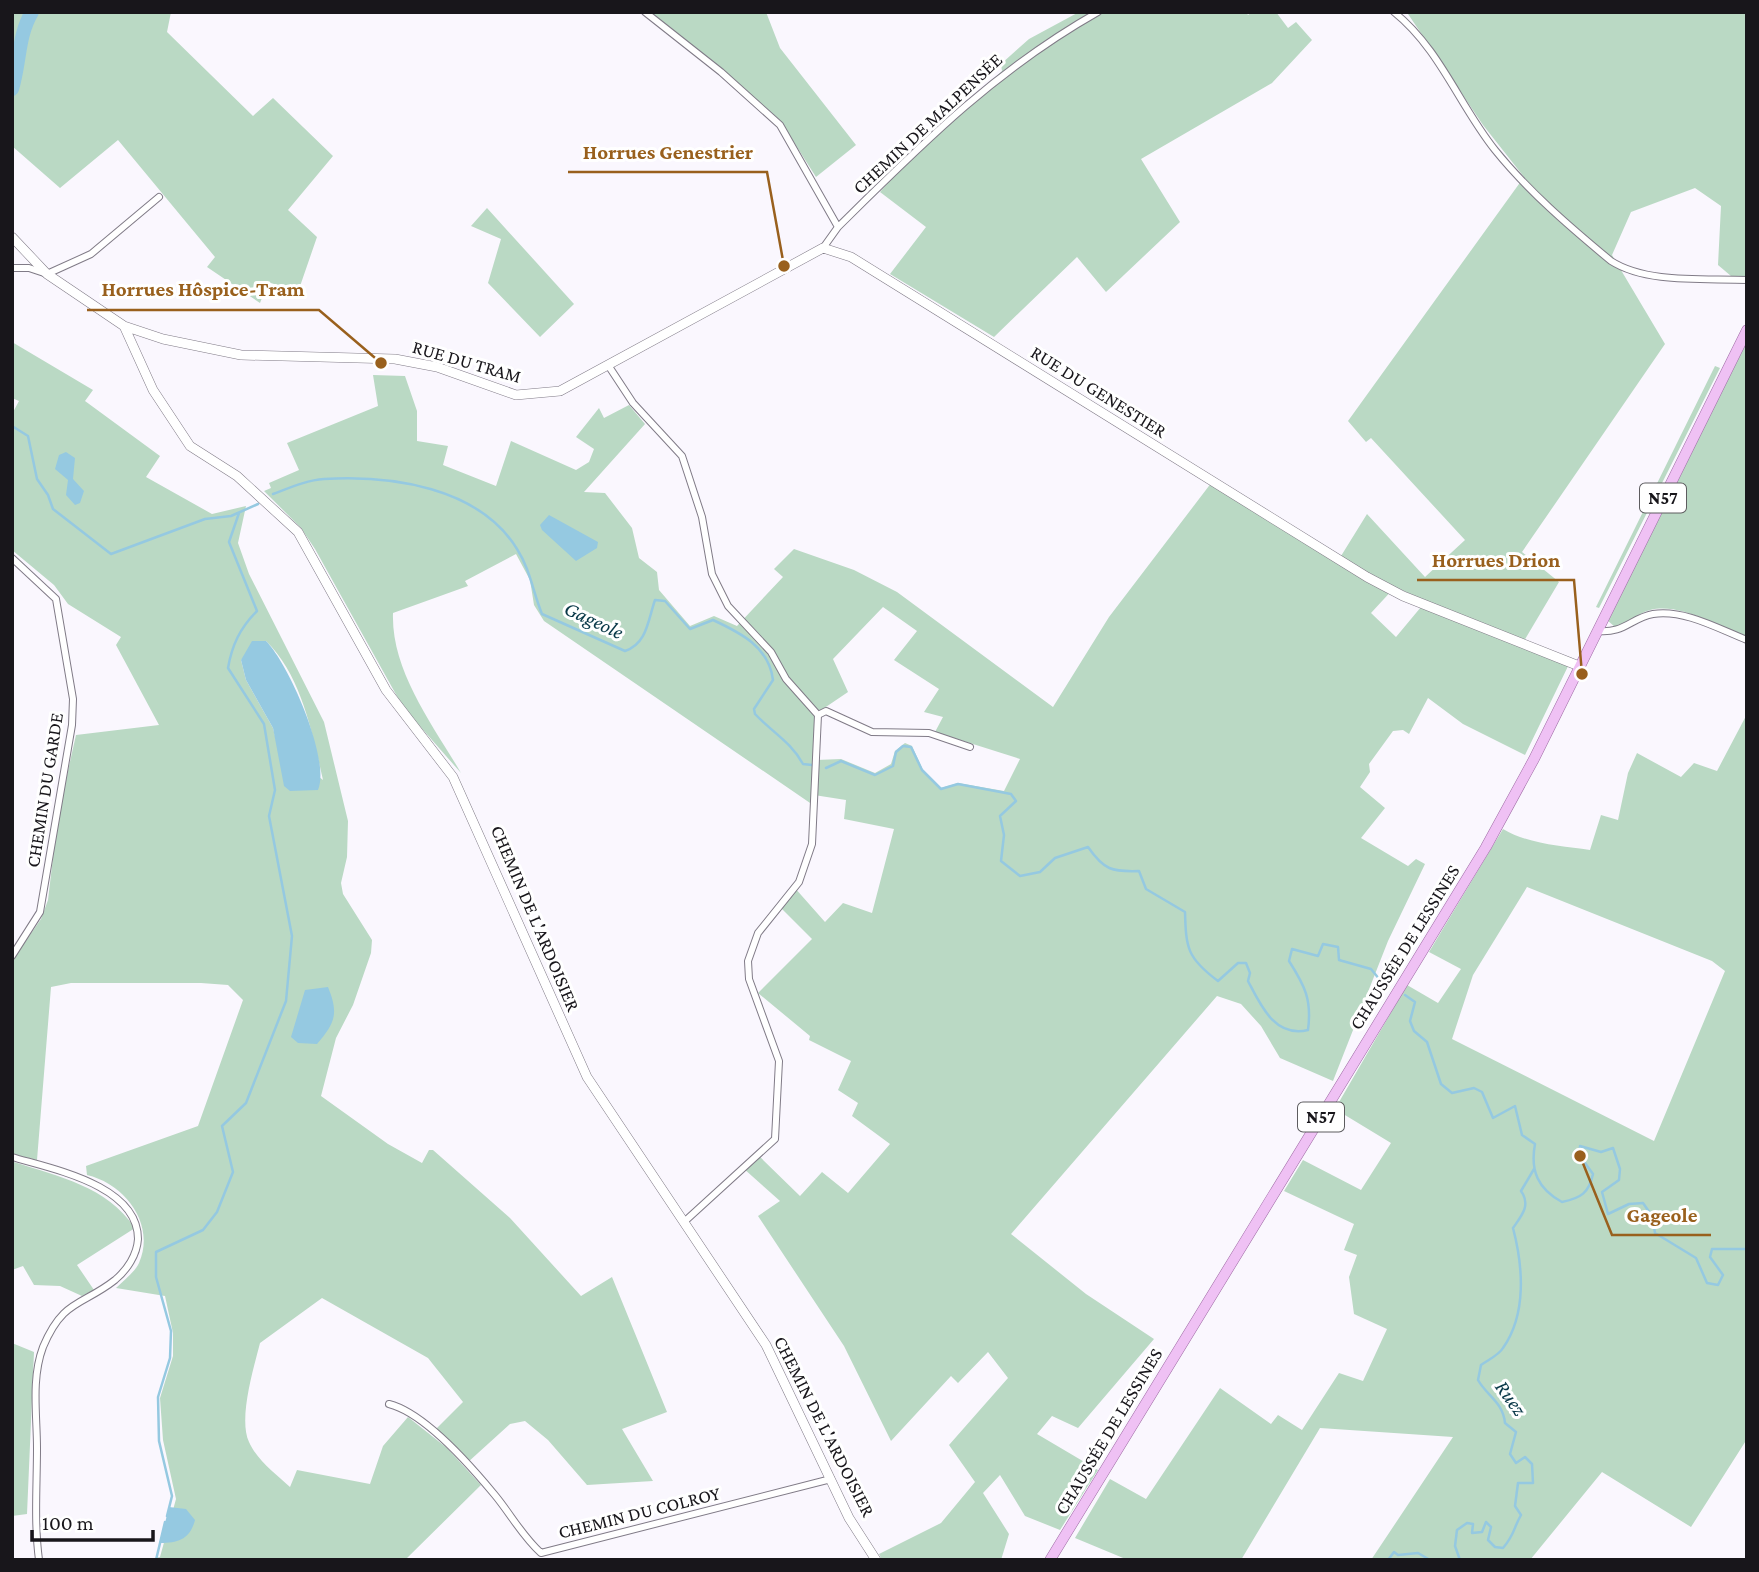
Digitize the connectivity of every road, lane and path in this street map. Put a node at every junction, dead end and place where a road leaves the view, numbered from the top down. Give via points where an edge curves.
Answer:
1 (645, 12) edge
2 (1098, 12) edge
3 (1394, 12) edge
4 (159, 197) dead end
5 (838, 227) junction
6 (12, 237) edge
7 (823, 248) junction
8 (12, 268) edge
9 (47, 274) junction
10 (1747, 281) edge
11 (124, 326) junction
12 (1747, 330) edge
13 (608, 365) junction
14 (12, 558) edge
15 (1597, 631) junction
16 (1747, 640) edge
17 (1579, 666) junction
18 (818, 715) junction
19 (970, 747) dead end
20 (12, 956) edge
21 (12, 1157) edge
22 (684, 1222) junction
23 (388, 1404) dead end
24 (831, 1479) junction
25 (39, 1560) edge
26 (876, 1560) edge
27 (1050, 1560) edge

1 - 5 street via 780,125
2 - 5 street, CHEMIN DE MALPENSÉE via 1013,65
3 - 10 street via 1424,40 1508,165 1611,261 1669,276
4 - 9 street via 91,254
5 - 7 street, CHEMIN DE MALPENSÉE
6 - 9 street, RUE DU TRAM
7 - 13 street
7 - 17 street, RUE DU GENESTIER via 851,257 1367,577 1403,596
8 - 9 street
9 - 11 street, RUE DU TRAM
11 - 13 street, RUE DU TRAM via 197,348 241,355 395,359 438,367 516,396 560,391
11 - 22 street, CHEMIN DE L'ARDOISIER via 143,370 190,446 237,476 299,532 386,690 453,776 572,1050
12 - 15 main road, CHAUSSÉE DE LESSINES / N57
13 - 18 street via 633,403 682,456 702,517 712,574 728,606
14 - 20 street, CHEMIN DU GARDE via 56,599 74,699 40,912
15 - 16 street via 1614,632 1650,614 1675,613
15 - 17 main road, CHAUSSÉE DE LESSINES / N57
17 - 27 main road, CHAUSSÉE DE LESSINES / N57 via 1486,847
18 - 19 street via 826,711 872,732 929,733
18 - 22 street via 808,860 799,882 758,933 748,961 749,979 778,1053 775,1139
21 - 25 street via 103,1189 129,1212 138,1235 136,1252 122,1273 68,1308 43,1347 35,1406 34,1513
22 - 24 street, CHEMIN DE L'ARDOISIER via 766,1345
23 - 24 street, CHEMIN DU COLROY via 401,1407 438,1436 493,1493 541,1553
24 - 26 street, CHEMIN DE L'ARDOISIER

